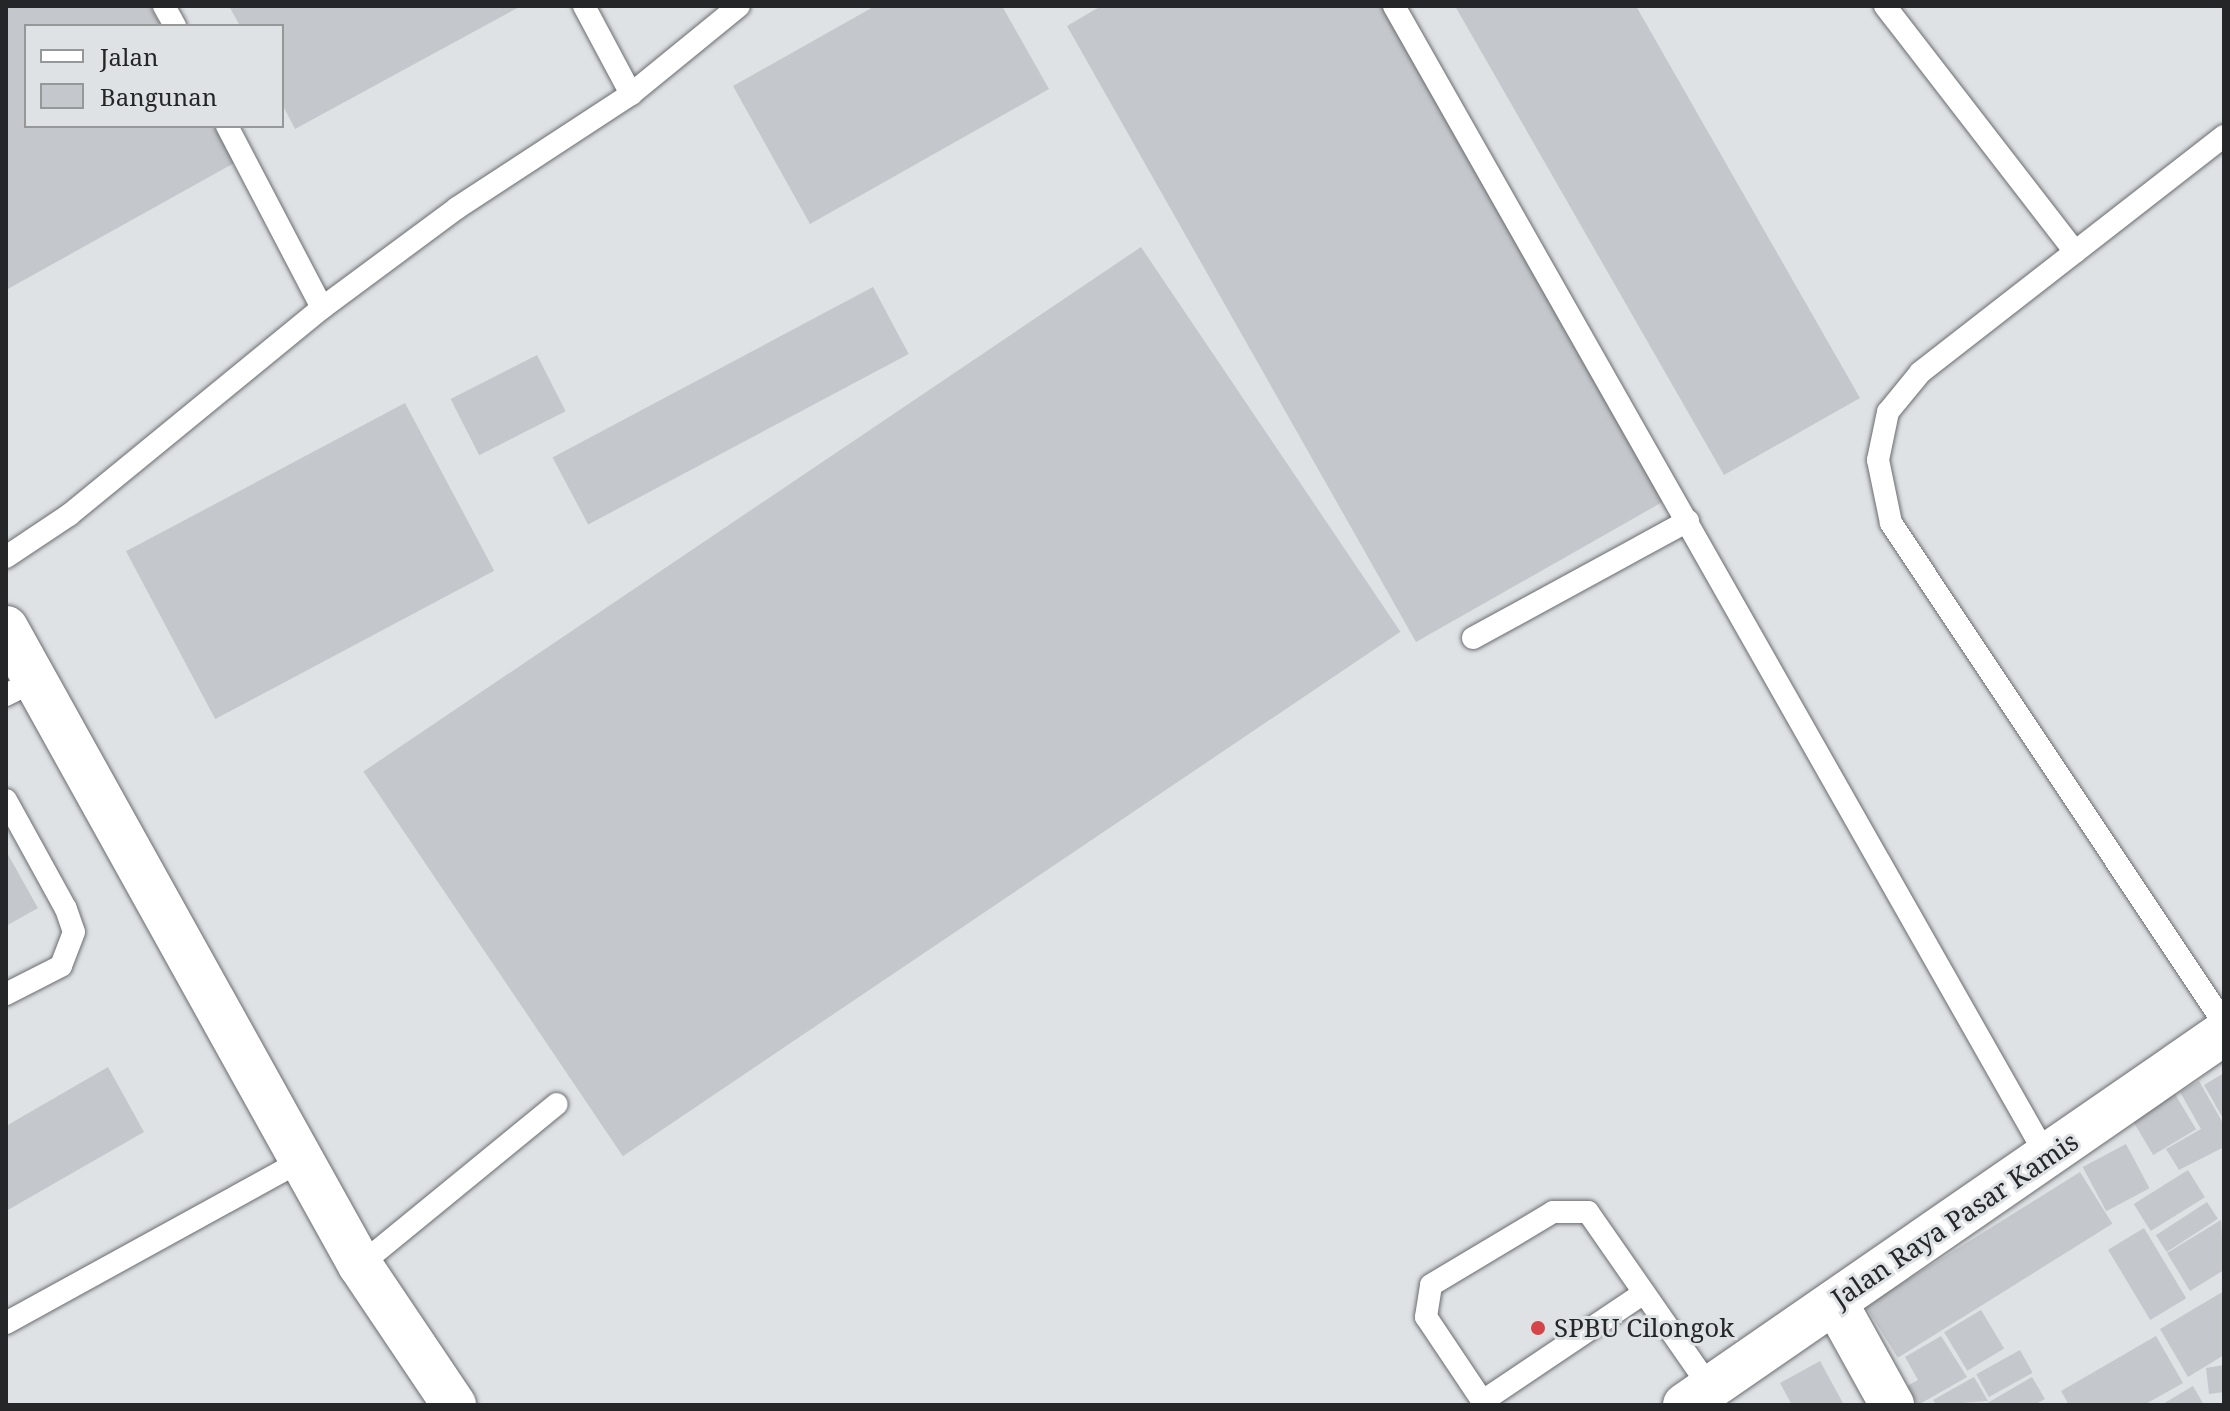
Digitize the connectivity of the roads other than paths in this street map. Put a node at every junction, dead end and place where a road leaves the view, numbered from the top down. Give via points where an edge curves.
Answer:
1 (164, 6) edge
2 (584, 6) edge
3 (739, 6) edge
4 (1394, 6) edge
5 (1885, 6) edge
6 (174, 24) edge
7 (631, 94) junction
8 (228, 128) edge
9 (2224, 136) edge
10 (2075, 252) junction
11 (322, 308) junction
12 (1688, 521) junction
13 (6, 557) edge
14 (6, 628) edge
15 (1473, 638) dead end
16 (19, 688) edge
17 (6, 800) edge
18 (6, 994) edge
19 (2224, 1023) edge
20 (2224, 1033) edge
21 (557, 1104) dead end
22 (2047, 1157) junction
23 (302, 1160) junction
24 (360, 1265) junction
25 (1644, 1293) junction
26 (1835, 1302) junction
27 (6, 1323) edge
28 (1706, 1399) edge
29 (1484, 1403) edge
30 (454, 1405) edge
31 (1892, 1405) edge

1 - 6 lane
2 - 7 lane
3 - 7 lane
4 - 12 lane
5 - 10 lane
7 - 11 lane via 457,208
8 - 11 lane
9 - 10 lane
10 - 19 lane via 1920,373 1888,412 1878,460 1891,523
11 - 13 lane via 69,515
12 - 15 lane
12 - 22 lane
14 - 16 street
16 - 23 street
17 - 18 lane via 74,932 61,966
20 - 22 street, Jalan Raya Pasar Kamis
21 - 24 lane
22 - 26 street, Jalan Raya Pasar Kamis
23 - 24 street
23 - 27 lane
24 - 30 street
25 - 28 lane
25 - 29 lane
25 - 29 lane via 1588,1212 1553,1212 1431,1285 1426,1317
26 - 28 street, Jalan Raya Pasar Kamis
26 - 31 street

